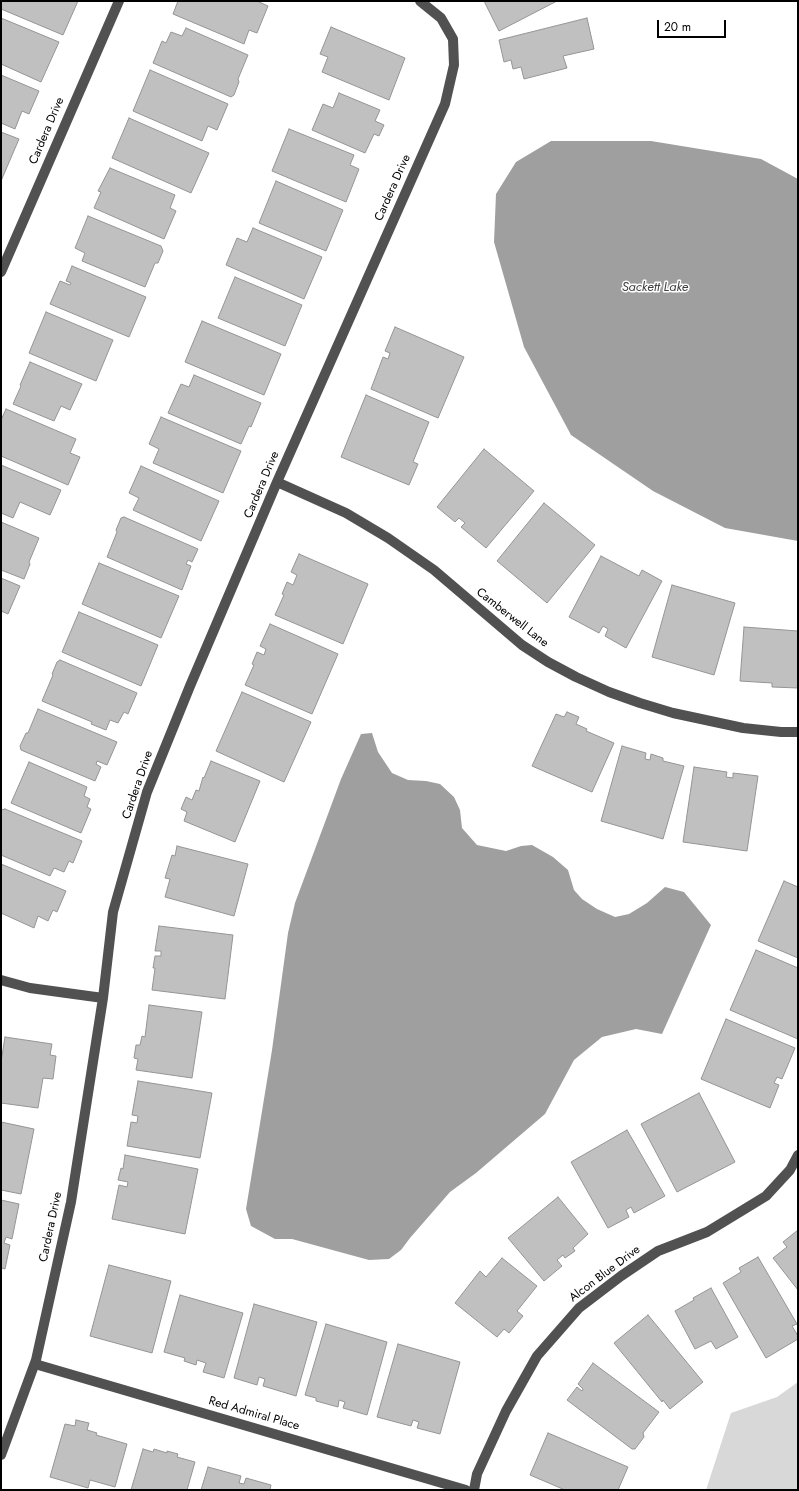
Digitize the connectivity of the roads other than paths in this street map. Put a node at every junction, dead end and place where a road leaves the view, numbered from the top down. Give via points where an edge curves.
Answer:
1 (119, 1) edge
2 (420, 1) edge
3 (1, 272) edge
4 (277, 482) junction
5 (798, 732) edge
6 (1, 980) edge
7 (102, 998) junction
8 (798, 1155) edge
9 (35, 1364) junction
10 (1, 1455) edge
11 (466, 1490) edge
12 (474, 1490) edge

1 - 3 street, Cardera Drive
2 - 4 street, Cardera Drive via 441,18 453,39 454,65 445,104
4 - 5 street, Camberwell Lane via 346,513 388,538 434,570 522,645 548,662 609,692 673,713 743,728
4 - 7 street, Cardera Drive via 147,792 113,912
6 - 7 street via 30,988
7 - 9 street, Cardera Drive via 71,1202
8 - 12 street, Alcon Blue Drive via 790,1170 766,1196 707,1232 658,1251 579,1308 537,1356 506,1411 477,1474
9 - 10 street, Cardera Drive
9 - 11 street, Red Admiral Place

